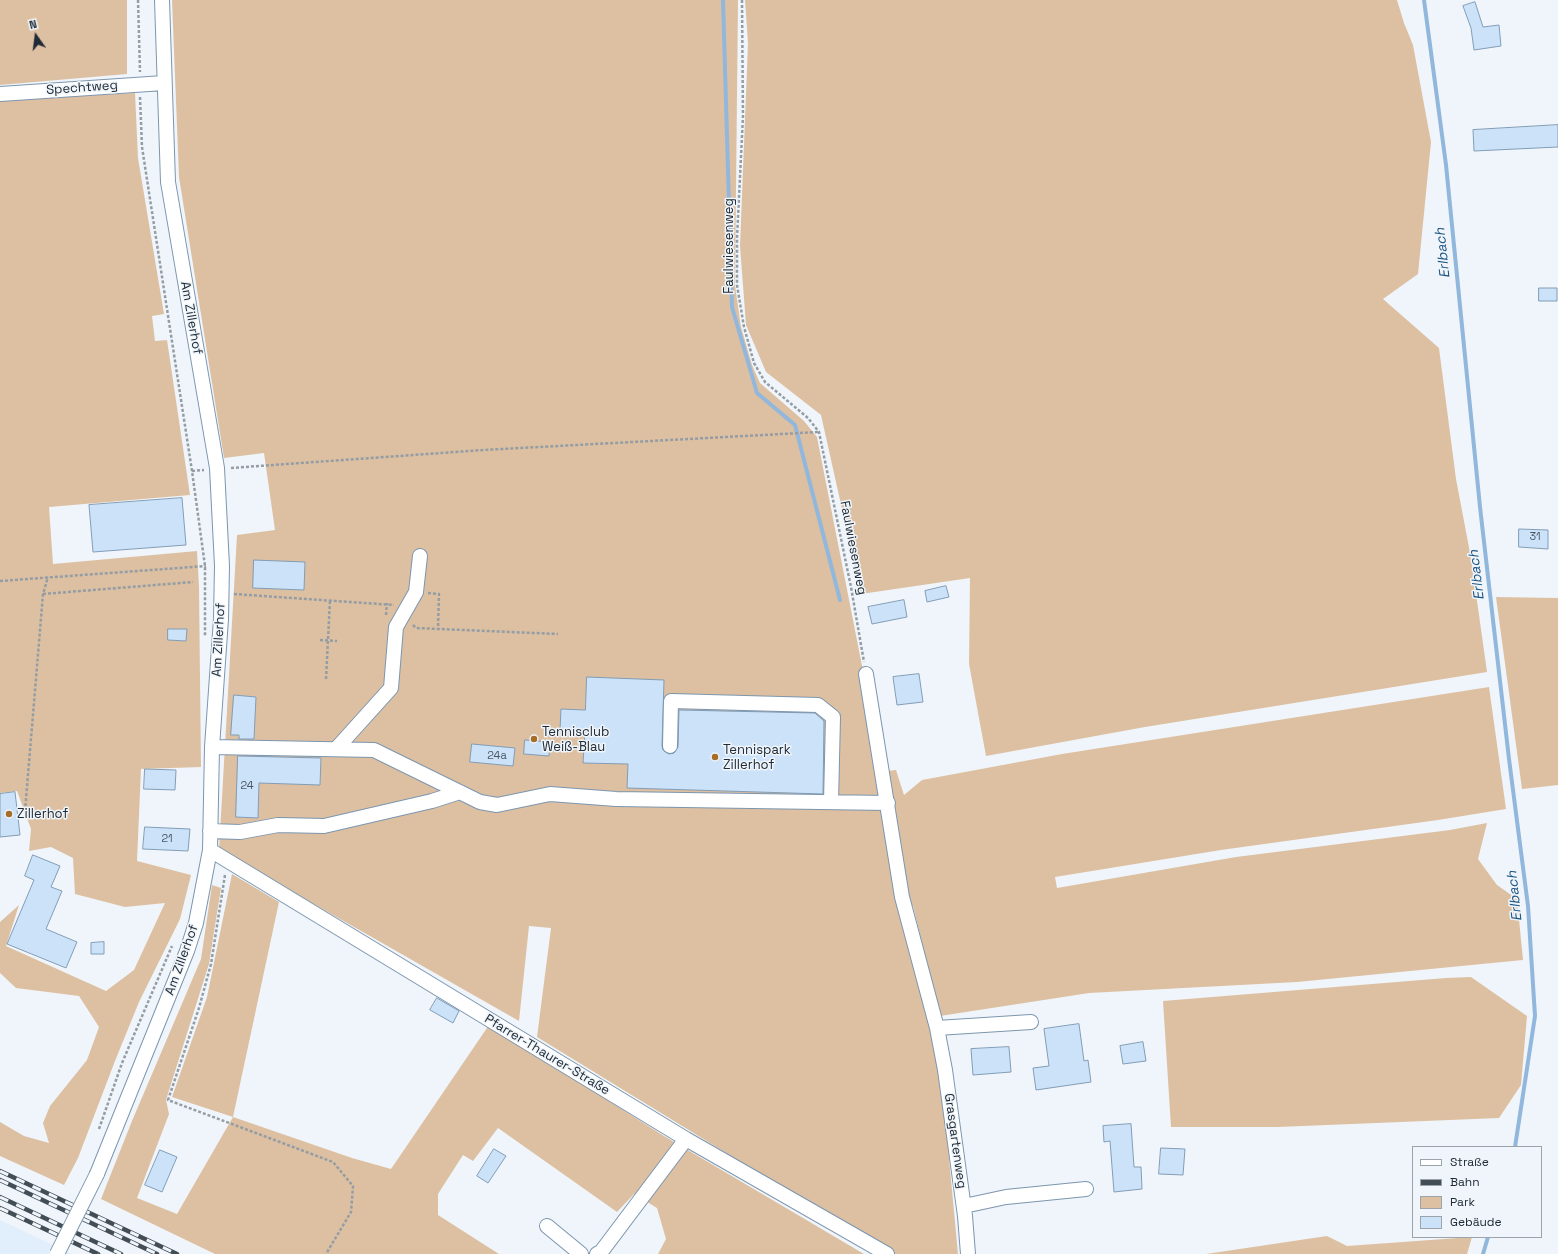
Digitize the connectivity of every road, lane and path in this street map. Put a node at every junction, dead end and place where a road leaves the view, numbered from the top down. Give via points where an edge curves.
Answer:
1 (138, 0) edge
2 (162, 0) edge
3 (742, 0) edge
4 (164, 83) junction
5 (140, 85) junction
6 (0, 94) edge
7 (819, 432) junction
8 (217, 468) junction
9 (420, 556) dead end
10 (48, 577) junction
11 (0, 581) edge
12 (193, 582) dead end
13 (416, 592) junction
14 (43, 594) junction
15 (330, 600) dead end
16 (438, 629) dead end
17 (320, 640) dead end
18 (328, 640) junction
19 (337, 641) dead end
20 (866, 674) joint
21 (326, 679) dead end
22 (670, 746) dead end
23 (212, 747) junction
24 (336, 749) junction
25 (460, 792) junction
26 (831, 802) junction
27 (888, 803) junction
28 (25, 811) dead end
29 (210, 831) junction
30 (210, 850) junction
31 (227, 861) junction
32 (175, 940) dead end
33 (1031, 1022) dead end
34 (937, 1028) junction
35 (97, 1134) dead end
36 (686, 1139) junction
37 (1086, 1189) dead end
38 (964, 1206) junction
39 (547, 1226) dead end
40 (57, 1254) edge
41 (326, 1254) edge
42 (581, 1254) edge
43 (597, 1254) edge
44 (887, 1254) edge
45 (968, 1254) edge

1 - 5 path, Am Zillerhof
2 - 4 street, Am Zillerhof
3 - 7 path, Faulwiesenweg via 743,116 736,238 737,286 744,327 754,363 765,382 808,418
4 - 5 street, Spechtweg
4 - 8 street, Am Zillerhof via 168,182
5 - 6 street, Spechtweg
5 - 10 path, Am Zillerhof via 142,147 205,566
7 - 8 path via 483,450
7 - 20 path, Faulwiesenweg
8 - 23 street, Am Zillerhof via 222,593
9 - 13 street
10 - 11 path
10 - 14 path
12 - 14 path
13 - 16 path via 439,594
13 - 24 street via 396,627 391,688
14 - 28 path
15 - 18 path
17 - 18 path
18 - 19 path
18 - 21 path
20 - 27 street, Grasgartenweg
22 - 26 street via 671,700 818,705 833,717
23 - 24 street
23 - 29 street, Am Zillerhof
24 - 25 street via 374,750
25 - 26 street via 480,802 497,805 550,794 616,799
25 - 29 street via 324,826 278,825 240,832
26 - 27 street
27 - 34 street, Grasgartenweg via 902,897
29 - 30 street, Am Zillerhof
30 - 31 street, Pfarrer-Thaurer-Straße
30 - 40 street, Am Zillerhof, bridge via 196,923 187,951 96,1174
31 - 36 street, Pfarrer-Thaurer-Straße
31 - 41 path via 211,964 168,1100 333,1162 353,1186 351,1212
32 - 35 path via 122,1063
33 - 34 street
34 - 38 street, Grasgartenweg
36 - 43 street
36 - 44 street, Pfarrer-Thaurer-Straße
37 - 38 street via 1006,1197
38 - 45 street, Grasgartenweg
39 - 42 street

